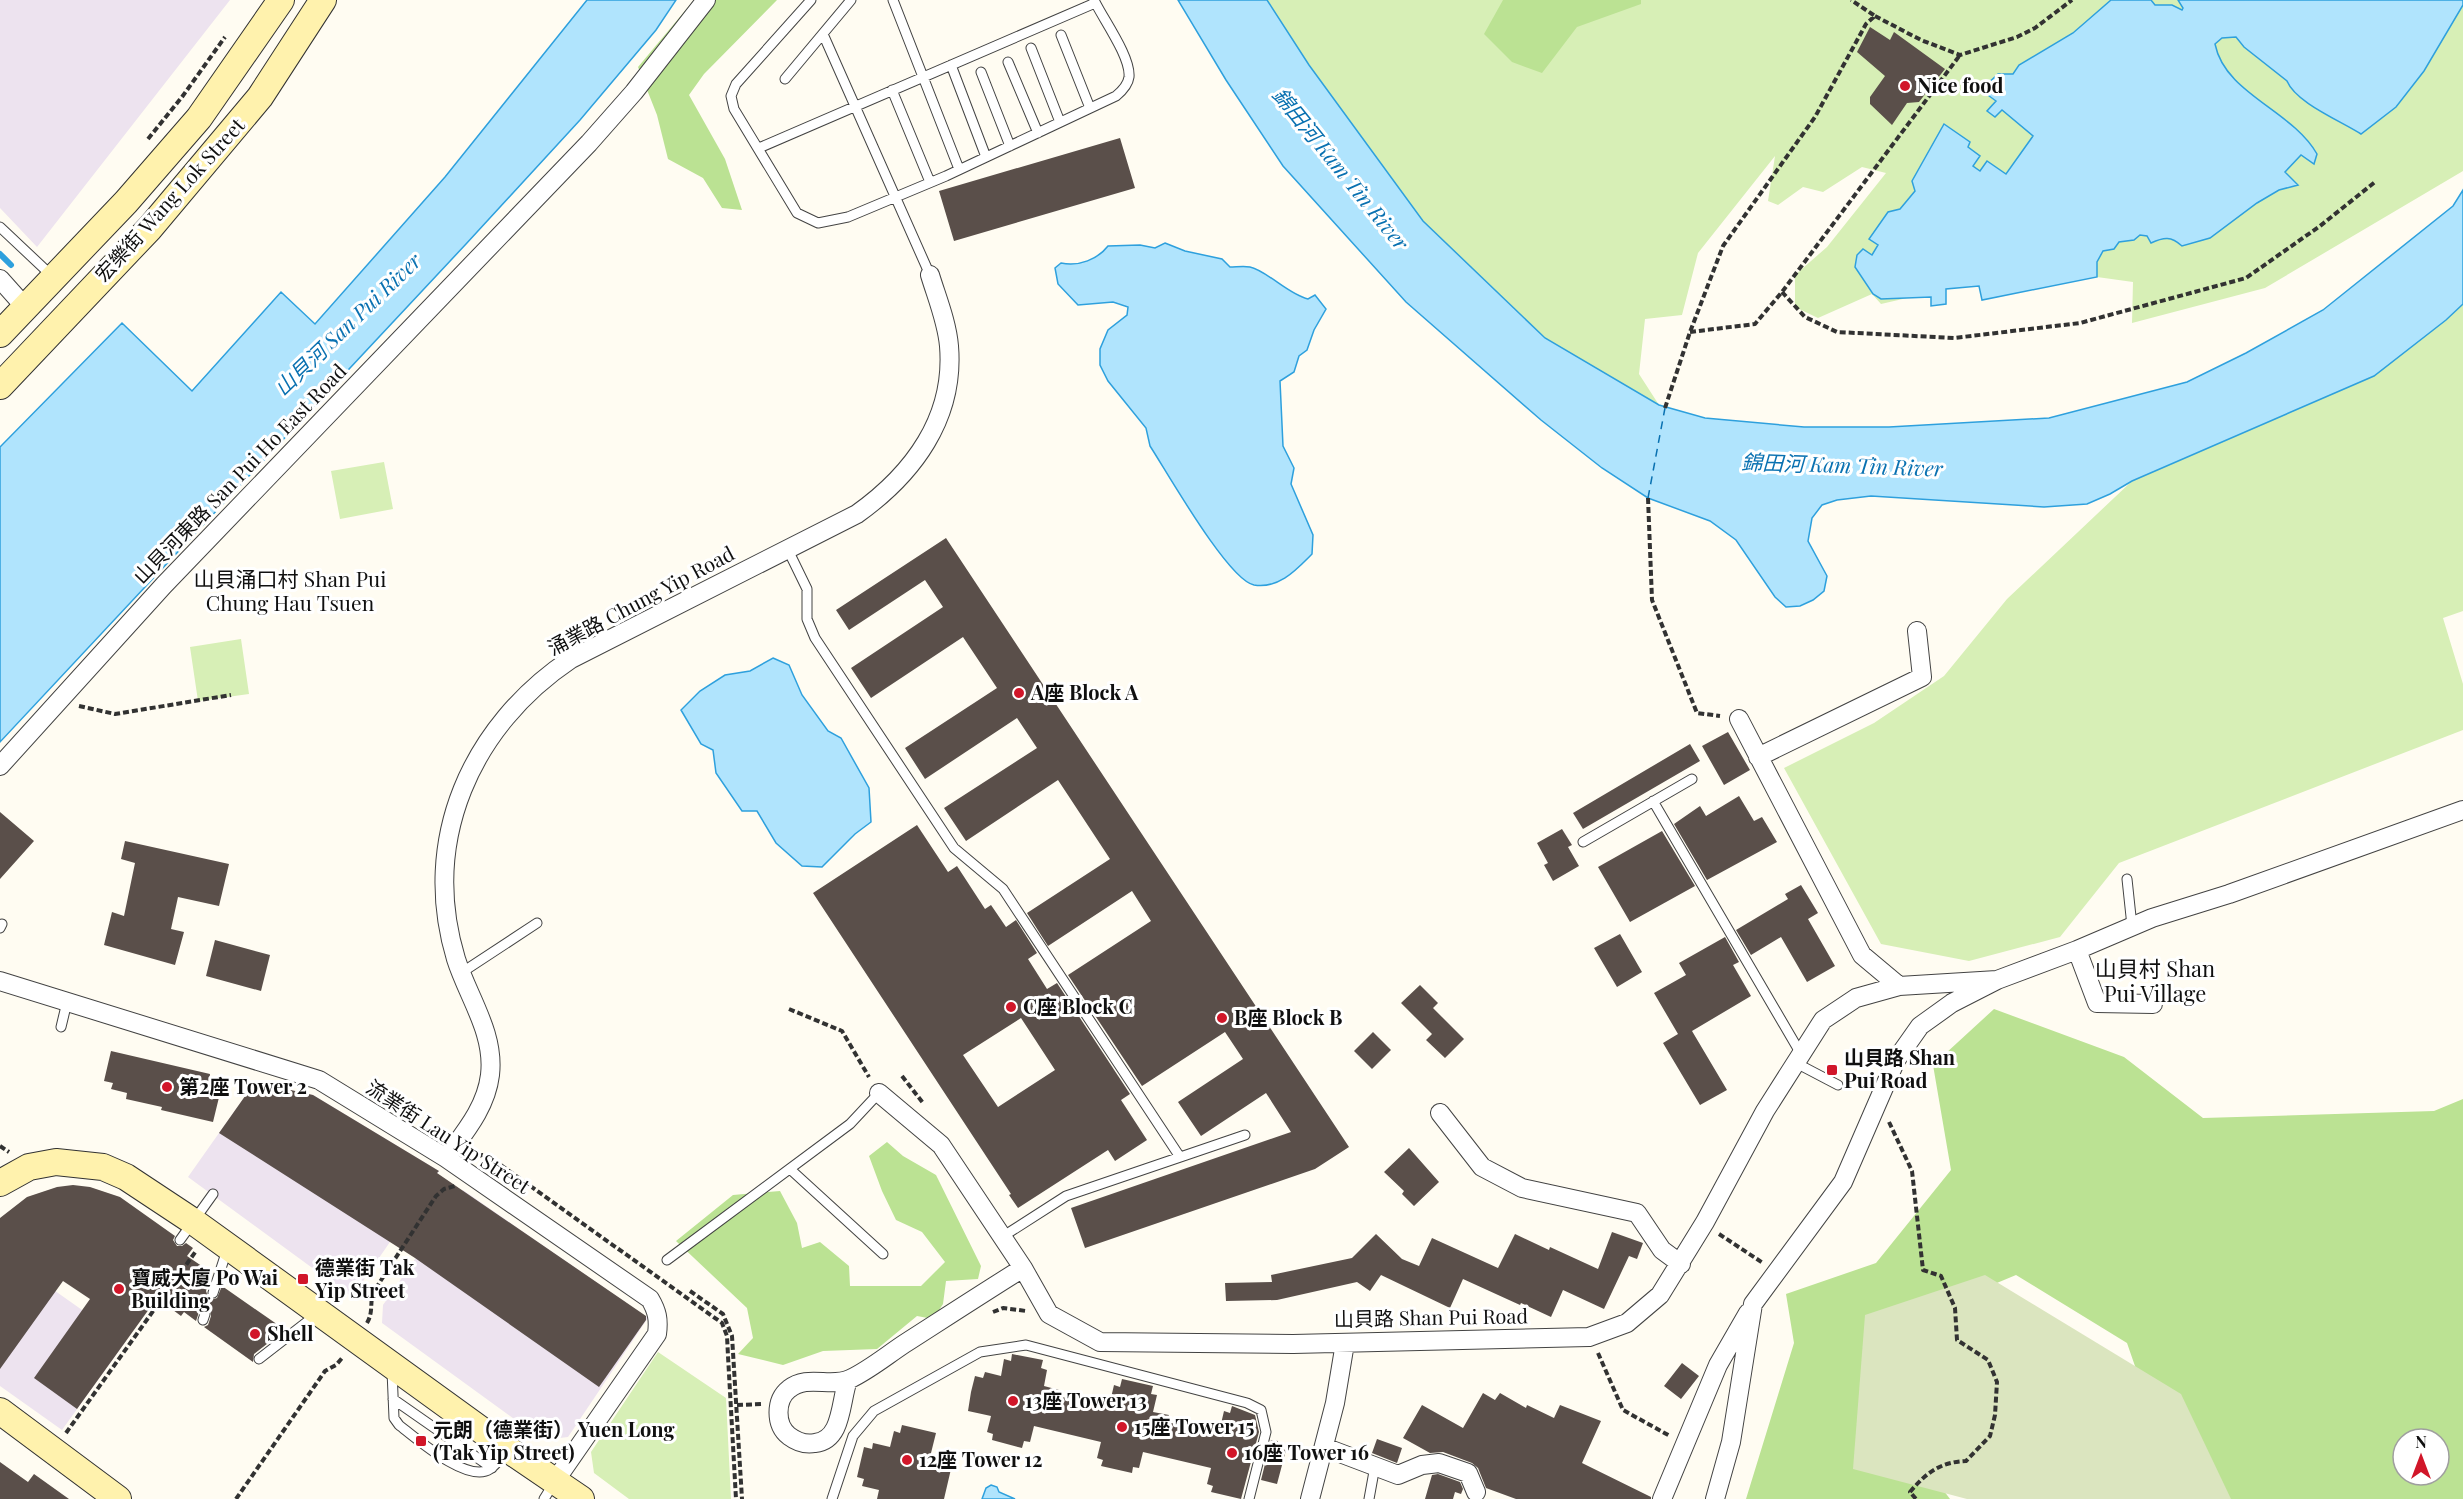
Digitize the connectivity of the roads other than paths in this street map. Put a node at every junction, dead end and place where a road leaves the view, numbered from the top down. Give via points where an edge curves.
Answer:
1 (281, 0) edge
2 (323, 0) edge
3 (706, 0) edge
4 (811, 0) edge
5 (851, 0) edge
6 (893, 0) edge
7 (1095, 2) edge
8 (823, 34) junction
9 (1061, 34) dead end
10 (1032, 48) dead end
11 (1008, 62) dead end
12 (951, 65) junction
13 (981, 72) dead end
14 (923, 77) junction
15 (785, 79) dead end
16 (892, 90) junction
17 (853, 107) junction
18 (1090, 108) junction
19 (1060, 122) junction
20 (1038, 133) junction
21 (1010, 146) junction
22 (759, 148) junction
23 (986, 157) junction
24 (959, 169) junction
25 (930, 182) junction
26 (894, 196) junction
27 (0, 227) edge
28 (930, 275) joint
29 (53, 278) junction
30 (0, 279) edge
31 (25, 307) junction
32 (0, 334) edge
33 (0, 387) edge
34 (788, 550) junction
35 (1917, 631) dead end
36 (1739, 719) road end
37 (1758, 758) junction
38 (0, 766) edge
39 (1692, 779) dead end
40 (1653, 801) junction
41 (2463, 810) edge
42 (1583, 842) dead end
43 (2127, 879) dead end
44 (537, 923) dead end
45 (2132, 927) junction
46 (2078, 950) junction
47 (461, 973) junction
48 (1997, 980) junction
49 (0, 981) edge
50 (1899, 986) junction
51 (67, 1002) junction
52 (2153, 1005) dead end
53 (61, 1027) dead end
54 (1798, 1058) junction
55 (1838, 1085) dead end
56 (879, 1093) joint
57 (1440, 1113) dead end
58 (1245, 1135) dead end
59 (1180, 1157) junction
60 (446, 1158) junction
61 (790, 1169) junction
62 (0, 1183) edge
63 (213, 1194) dead end
64 (191, 1236) junction
65 (1002, 1237) junction
66 (228, 1248) junction
67 (883, 1254) dead end
68 (667, 1260) dead end
69 (1681, 1264) junction
70 (1023, 1268) junction
71 (217, 1291) dead end
72 (1753, 1304) junction
73 (319, 1313) junction
74 (1345, 1342) junction
75 (259, 1359) dead end
76 (392, 1366) junction
77 (848, 1380) dead end
78 (393, 1399) junction
79 (0, 1411) edge
80 (522, 1425) dead end
81 (1324, 1447) junction
82 (499, 1458) junction
83 (1375, 1466) junction
84 (550, 1490) edge
85 (1476, 1492) dead end
86 (118, 1499) edge
87 (581, 1499) edge
88 (832, 1499) edge
89 (1249, 1499) edge
90 (1311, 1499) edge
91 (1369, 1499) edge
92 (1662, 1499) edge
93 (1715, 1499) edge

1 - 29 street, 宏樂街 Wang Lok Street via 199,118
2 - 33 street, 宏樂街 Wang Lok Street via 260,98 150,228
3 - 38 street, 山貝河東路 San Pui Ho East Road via 589,143 172,576
4 - 22 lane via 736,84 731,96 734,109
5 - 8 lane
6 - 14 lane
7 - 12 lane
7 - 18 lane via 1128,66 1129,79 1116,96
8 - 15 lane
8 - 17 lane
9 - 18 lane
10 - 19 lane
11 - 20 lane
12 - 14 lane
12 - 23 lane
13 - 21 lane
14 - 16 lane
14 - 24 lane
16 - 17 lane
16 - 25 lane
17 - 22 lane
17 - 26 lane
18 - 19 lane
19 - 20 lane
20 - 21 lane
21 - 23 lane
22 - 26 lane via 797,213 806,219 832,222
23 - 24 lane
24 - 25 lane
25 - 26 lane
26 - 28 lane
27 - 29 lane
28 - 34 street, 涌業路 Chung Yip Road via 949,346 948,387 938,423 912,465 880,498
29 - 31 street, 宏樂街 Wang Lok Street
30 - 31 street
31 - 32 street, 宏樂街 Wang Lok Street
34 - 47 street, 涌業路 Chung Yip Road via 571,659 534,687 502,720 472,767 448,842 448,918
34 - 59 lane via 807,589 807,619 815,638 954,849 1003,888
35 - 37 street via 1922,677
36 - 37 street
37 - 50 street via 1862,955
39 - 40 lane
40 - 42 lane
40 - 54 lane
41 - 45 street
43 - 45 lane
44 - 47 lane
45 - 46 street
46 - 48 street
46 - 52 street via 2097,1003
47 - 60 street, 涌業路 Chung Yip Road via 489,1046 490,1075 479,1111
48 - 50 street, 山貝路 Shan Pui Road
48 - 72 street via 1952,1003 1920,1026 1896,1060 1843,1182
49 - 51 street, 流業街 Lau Yip Street
50 - 54 street, 山貝路 Shan Pui Road via 1856,998 1823,1020
51 - 53 lane
51 - 60 street, 流業街 Lau Yip Street via 319,1080
54 - 55 lane
54 - 69 street, 山貝路 Shan Pui Road via 1764,1111
56 - 61 lane via 850,1124
56 - 65 street, 山貝路 Shan Pui Road via 941,1145
57 - 69 street via 1482,1167 1522,1188 1637,1212 1662,1251
58 - 59 lane
59 - 65 lane via 1066,1196
60 - 84 street, 流業街 Lau Yip Street via 650,1299 656,1309 657,1334
61 - 67 lane
61 - 68 lane
62 - 64 street via 29,1167 56,1162 103,1167 126,1177
63 - 64 lane
64 - 66 street
65 - 70 street, 山貝路 Shan Pui Road
66 - 71 lane
66 - 73 street
69 - 74 street, 山貝路 Shan Pui Road via 1660,1295 1627,1323 1589,1337
70 - 74 street, 山貝路 Shan Pui Road via 1049,1314 1100,1342
70 - 77 street
72 - 92 street via 1718,1365
72 - 93 street via 1731,1442
73 - 75 lane via 282,1335
73 - 76 street
74 - 81 street
76 - 78 lane
76 - 82 street
78 - 82 lane
78 - 82 lane via 394,1418 399,1425 461,1469 479,1474
79 - 86 street
80 - 82 lane
81 - 83 street
81 - 90 street
82 - 84 street
83 - 85 street via 1402,1475 1422,1465 1439,1463 1468,1473
83 - 91 lane
84 - 87 street
88 - 89 lane via 853,1436 874,1411 980,1352 1026,1345 1247,1403 1261,1410 1266,1432

